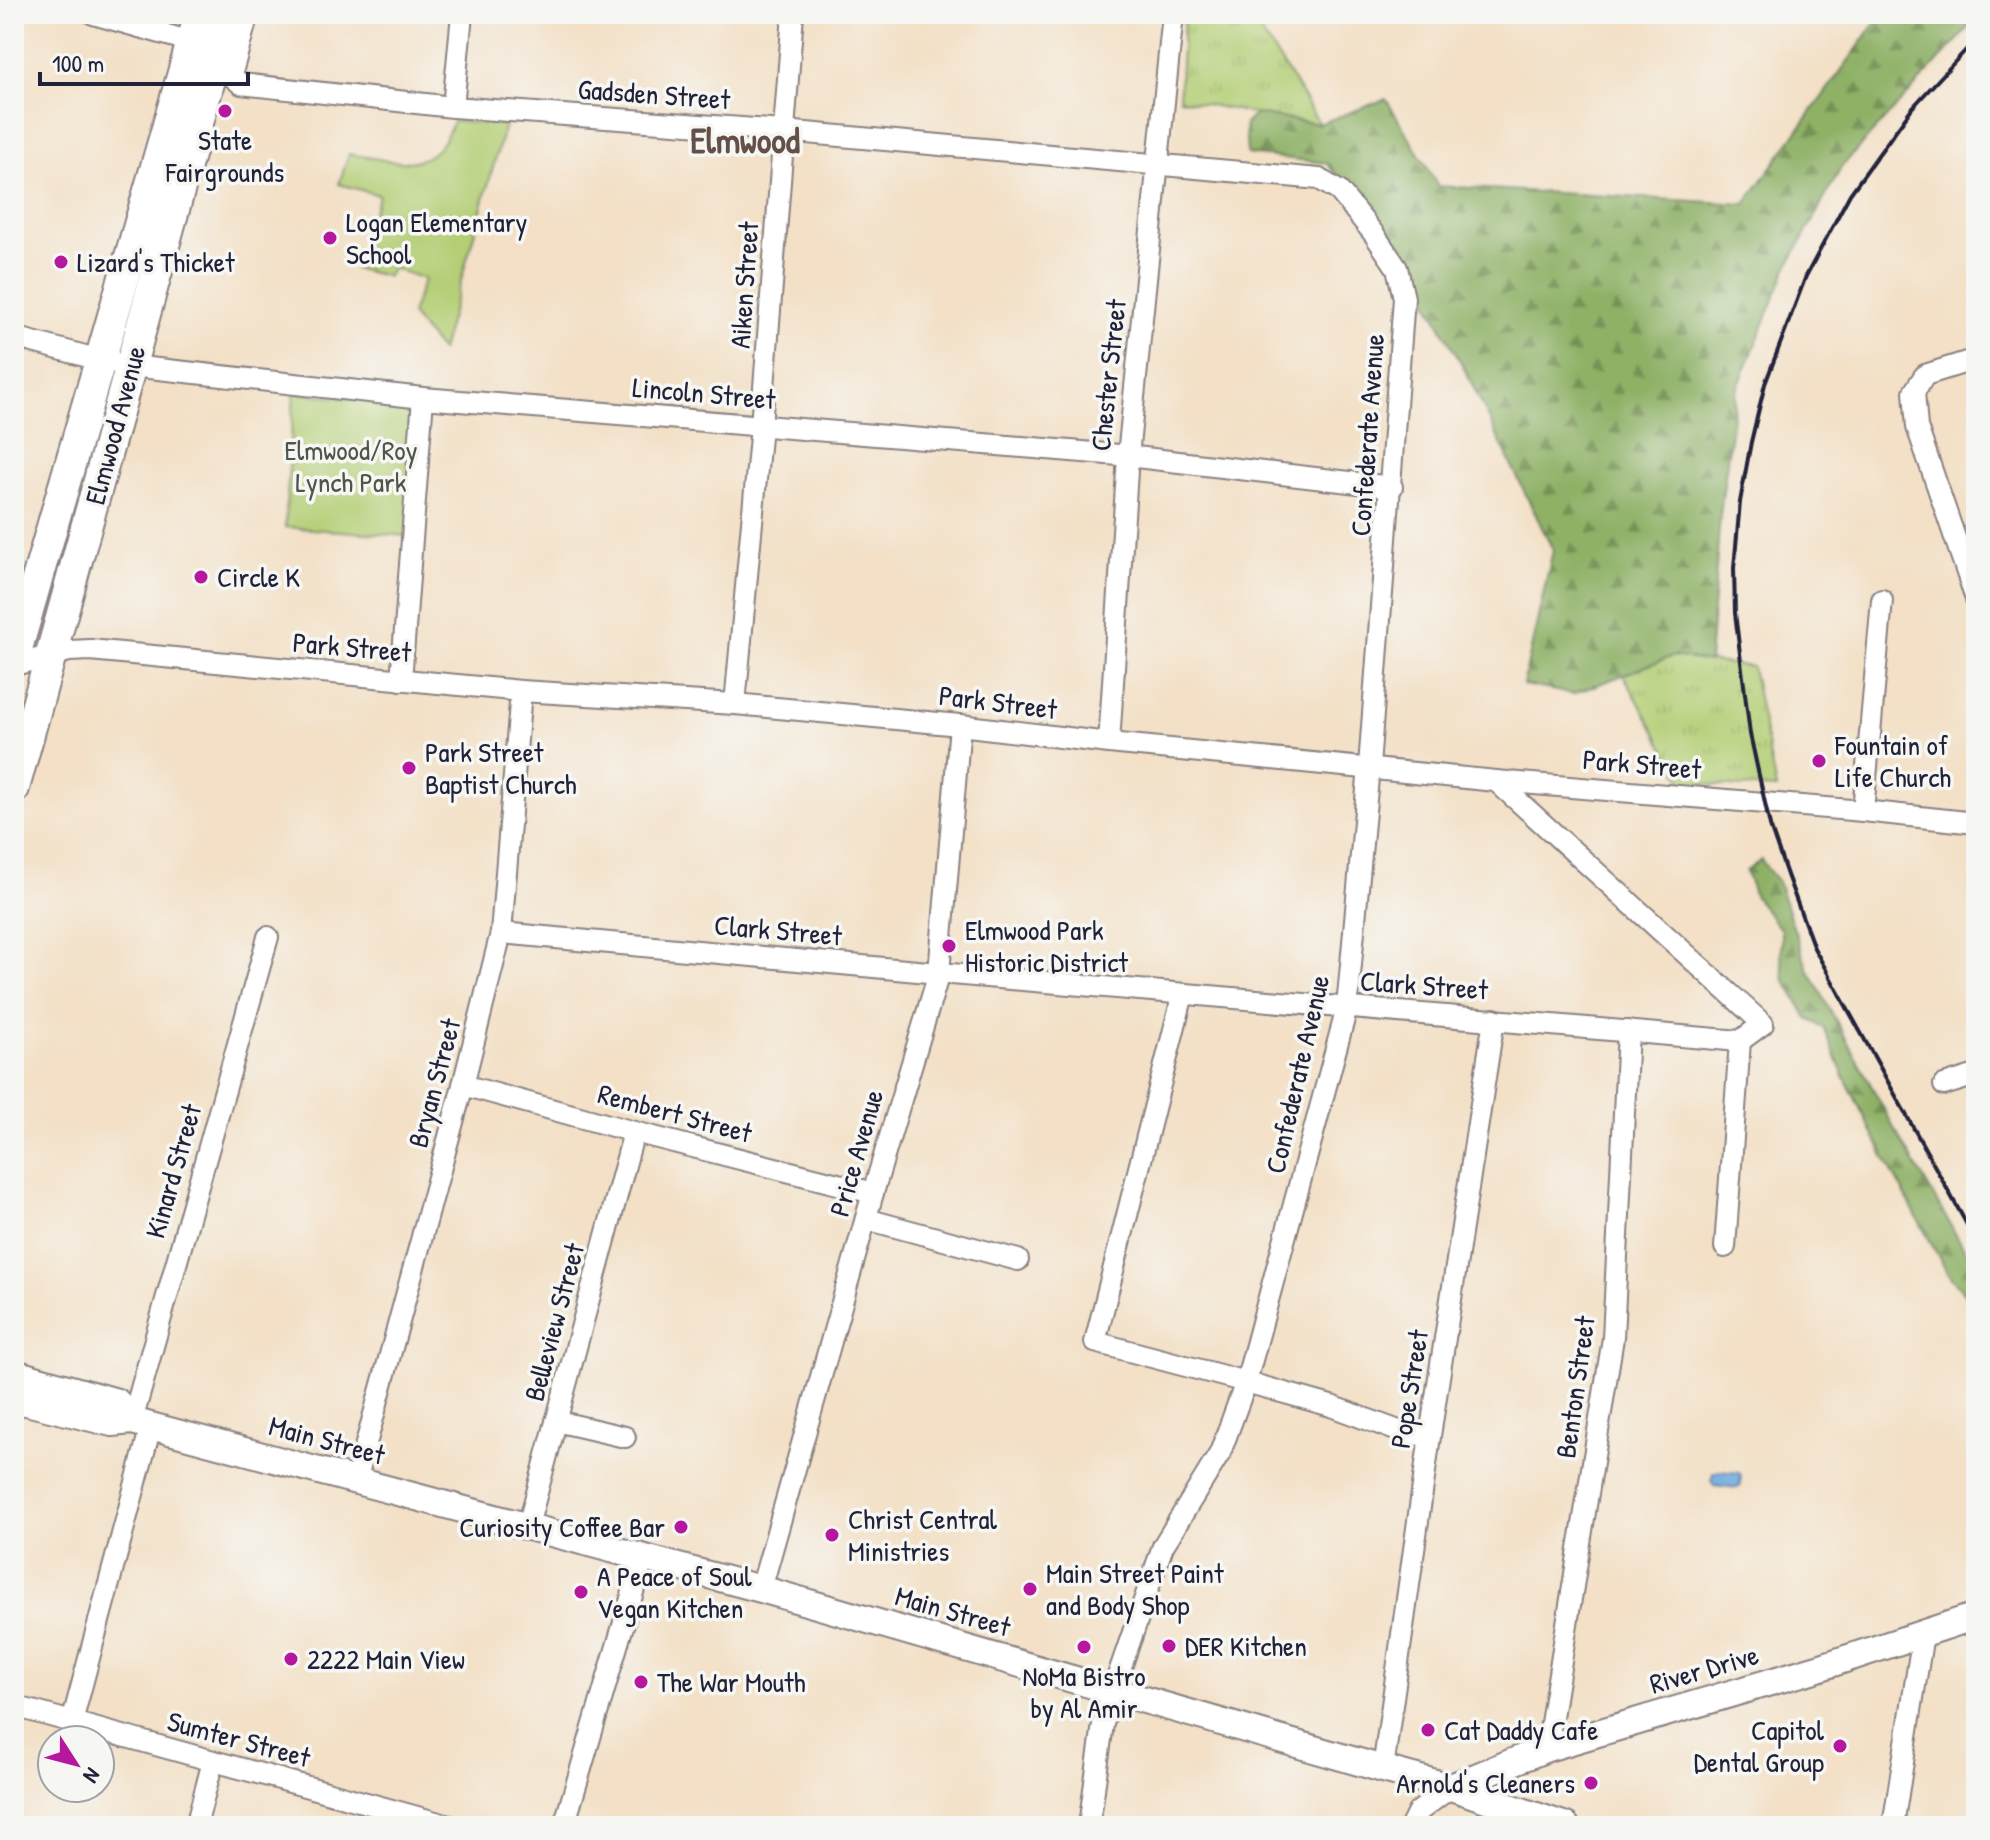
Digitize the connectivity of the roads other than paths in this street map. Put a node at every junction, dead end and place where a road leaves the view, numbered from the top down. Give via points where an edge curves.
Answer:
1 (93, 14) edge
2 (167, 14) edge
3 (228, 14) edge
4 (248, 14) edge
5 (462, 14) edge
6 (793, 14) edge
7 (1173, 14) edge
8 (140, 27) junction
9 (196, 28) edge
10 (223, 69) junction
11 (453, 107) junction
12 (784, 131) junction
13 (1158, 166) junction
14 (1404, 298) joint
15 (14, 337) edge
16 (1976, 359) edge
17 (100, 360) junction
18 (131, 366) junction
19 (423, 398) junction
20 (761, 426) junction
21 (1128, 456) junction
22 (1392, 487) junction
23 (1976, 598) edge
24 (1882, 600) dead end
25 (51, 654) junction
26 (14, 659) edge
27 (14, 665) edge
28 (401, 680) junction
29 (521, 691) junction
30 (735, 704) junction
31 (960, 725) junction
32 (1109, 743) junction
33 (1369, 767) junction
34 (1496, 781) junction
35 (14, 788) edge
36 (1863, 811) junction
37 (1976, 823) edge
38 (501, 933) junction
39 (268, 937) dead end
40 (939, 973) junction
41 (1183, 994) junction
42 (1347, 1008) junction
43 (1494, 1019) junction
44 (1628, 1031) junction
45 (1740, 1041) junction
46 (1976, 1075) edge
47 (463, 1085) junction
48 (1944, 1085) dead end
49 (634, 1132) junction
50 (873, 1193) junction
51 (866, 1219) junction
52 (1725, 1247) dead end
53 (1018, 1260) dead end
54 (14, 1373) edge
55 (1246, 1382) junction
56 (14, 1399) edge
57 (556, 1421) junction
58 (142, 1423) junction
59 (1430, 1436) junction
60 (625, 1437) dead end
61 (356, 1481) junction
62 (528, 1526) junction
63 (643, 1558) junction
64 (761, 1589) junction
65 (1976, 1616) edge
66 (1923, 1634) junction
67 (1113, 1690) junction
68 (14, 1706) edge
69 (72, 1722) junction
70 (1547, 1748) junction
71 (213, 1761) junction
72 (1383, 1769) junction
73 (1451, 1787) junction
74 (196, 1826) edge
75 (450, 1826) edge
76 (564, 1826) edge
77 (1089, 1826) edge
78 (1411, 1826) edge
79 (1566, 1826) edge
80 (1893, 1826) edge

1 - 8 street, Gadsden Street
2 - 8 street
3 - 10 highway
4 - 10 street, Elmwood Avenue
5 - 11 street
6 - 12 street, Aiken Street
7 - 13 street, Chester Street
8 - 9 street, Gadsden Street
9 - 10 street, Gadsden Street
9 - 17 highway, Elmwood Avenue
10 - 11 street, Gadsden Street via 241,84
10 - 18 highway, Elmwood Avenue
11 - 12 street, Gadsden Street
12 - 13 street, Gadsden Street
12 - 20 street, Aiken Street
13 - 14 street, Gadsden Street via 1319,179 1339,191 1374,234 1397,268
13 - 21 street, Chester Street
14 - 22 street, Confederate Avenue
15 - 17 street, Lincoln Street
16 - 23 street via 1925,375 1914,392 1917,427
17 - 18 street, Lincoln Street
17 - 26 highway, Elmwood Avenue
18 - 19 street, Lincoln Street
18 - 25 highway, Elmwood Avenue
19 - 20 street, Lincoln Street
19 - 28 street
20 - 21 street, Lincoln Street
20 - 30 street, Aiken Street
21 - 22 street, Lincoln Street
21 - 32 street, Chester Street
22 - 33 street, Confederate Avenue
24 - 36 street
25 - 27 street, Park Street
25 - 28 street, Park Street via 90,650
25 - 35 highway, Elmwood Avenue
28 - 29 street, Park Street
29 - 30 street, Park Street
29 - 38 street, Bryan Street
30 - 31 street, Park Street
31 - 32 street, Park Street
31 - 40 street, Price Avenue
32 - 33 street, Park Street
33 - 34 street, Park Street
33 - 42 street, Confederate Avenue
34 - 36 street, Park Street
34 - 45 street via 1763,1024
36 - 37 street, Park Street
38 - 40 street, Clark Street
38 - 47 street, Bryan Street
39 - 58 street, Kinard Street
40 - 41 street, Clark Street
40 - 50 street, Price Avenue
41 - 42 street, Clark Street
41 - 55 street via 1095,1342
42 - 43 street, Clark Street
42 - 55 street, Confederate Avenue
43 - 44 street, Clark Street
43 - 59 street, Pope Street
44 - 45 street, Clark Street
44 - 70 street, Benton Street via 1613,1338
45 - 52 street
46 - 48 street
47 - 49 street, Rembert Street
47 - 61 street, Bryan Street
49 - 50 street, Rembert Street
49 - 57 street, Belleview Street
50 - 51 street, Price Avenue
51 - 53 street
51 - 64 street, Price Avenue
54 - 58 main road, Main Street via 117,1402
55 - 59 street via 1404,1433
55 - 67 street, Confederate Avenue via 1227,1440 1163,1546
56 - 58 main road, Main Street via 112,1423
57 - 60 street
57 - 62 street, Belleview Street
58 - 61 main road, Main Street
58 - 69 street, Kinard Street
59 - 72 street, Pope Street
61 - 62 main road, Main Street
62 - 63 main road, Main Street
63 - 64 main road, Main Street
63 - 76 street
64 - 67 main road, Main Street
65 - 66 main road, River Drive
66 - 70 main road, River Drive
66 - 80 street
67 - 72 main road, Main Street
67 - 77 street, Confederate Avenue
68 - 69 street, Sumter Street
69 - 71 street, Sumter Street
70 - 73 main road, River Drive
71 - 74 street
71 - 75 street, Sumter Street
72 - 73 main road, Main Street
73 - 78 street via 1418,1812
73 - 79 main road, Main Street

